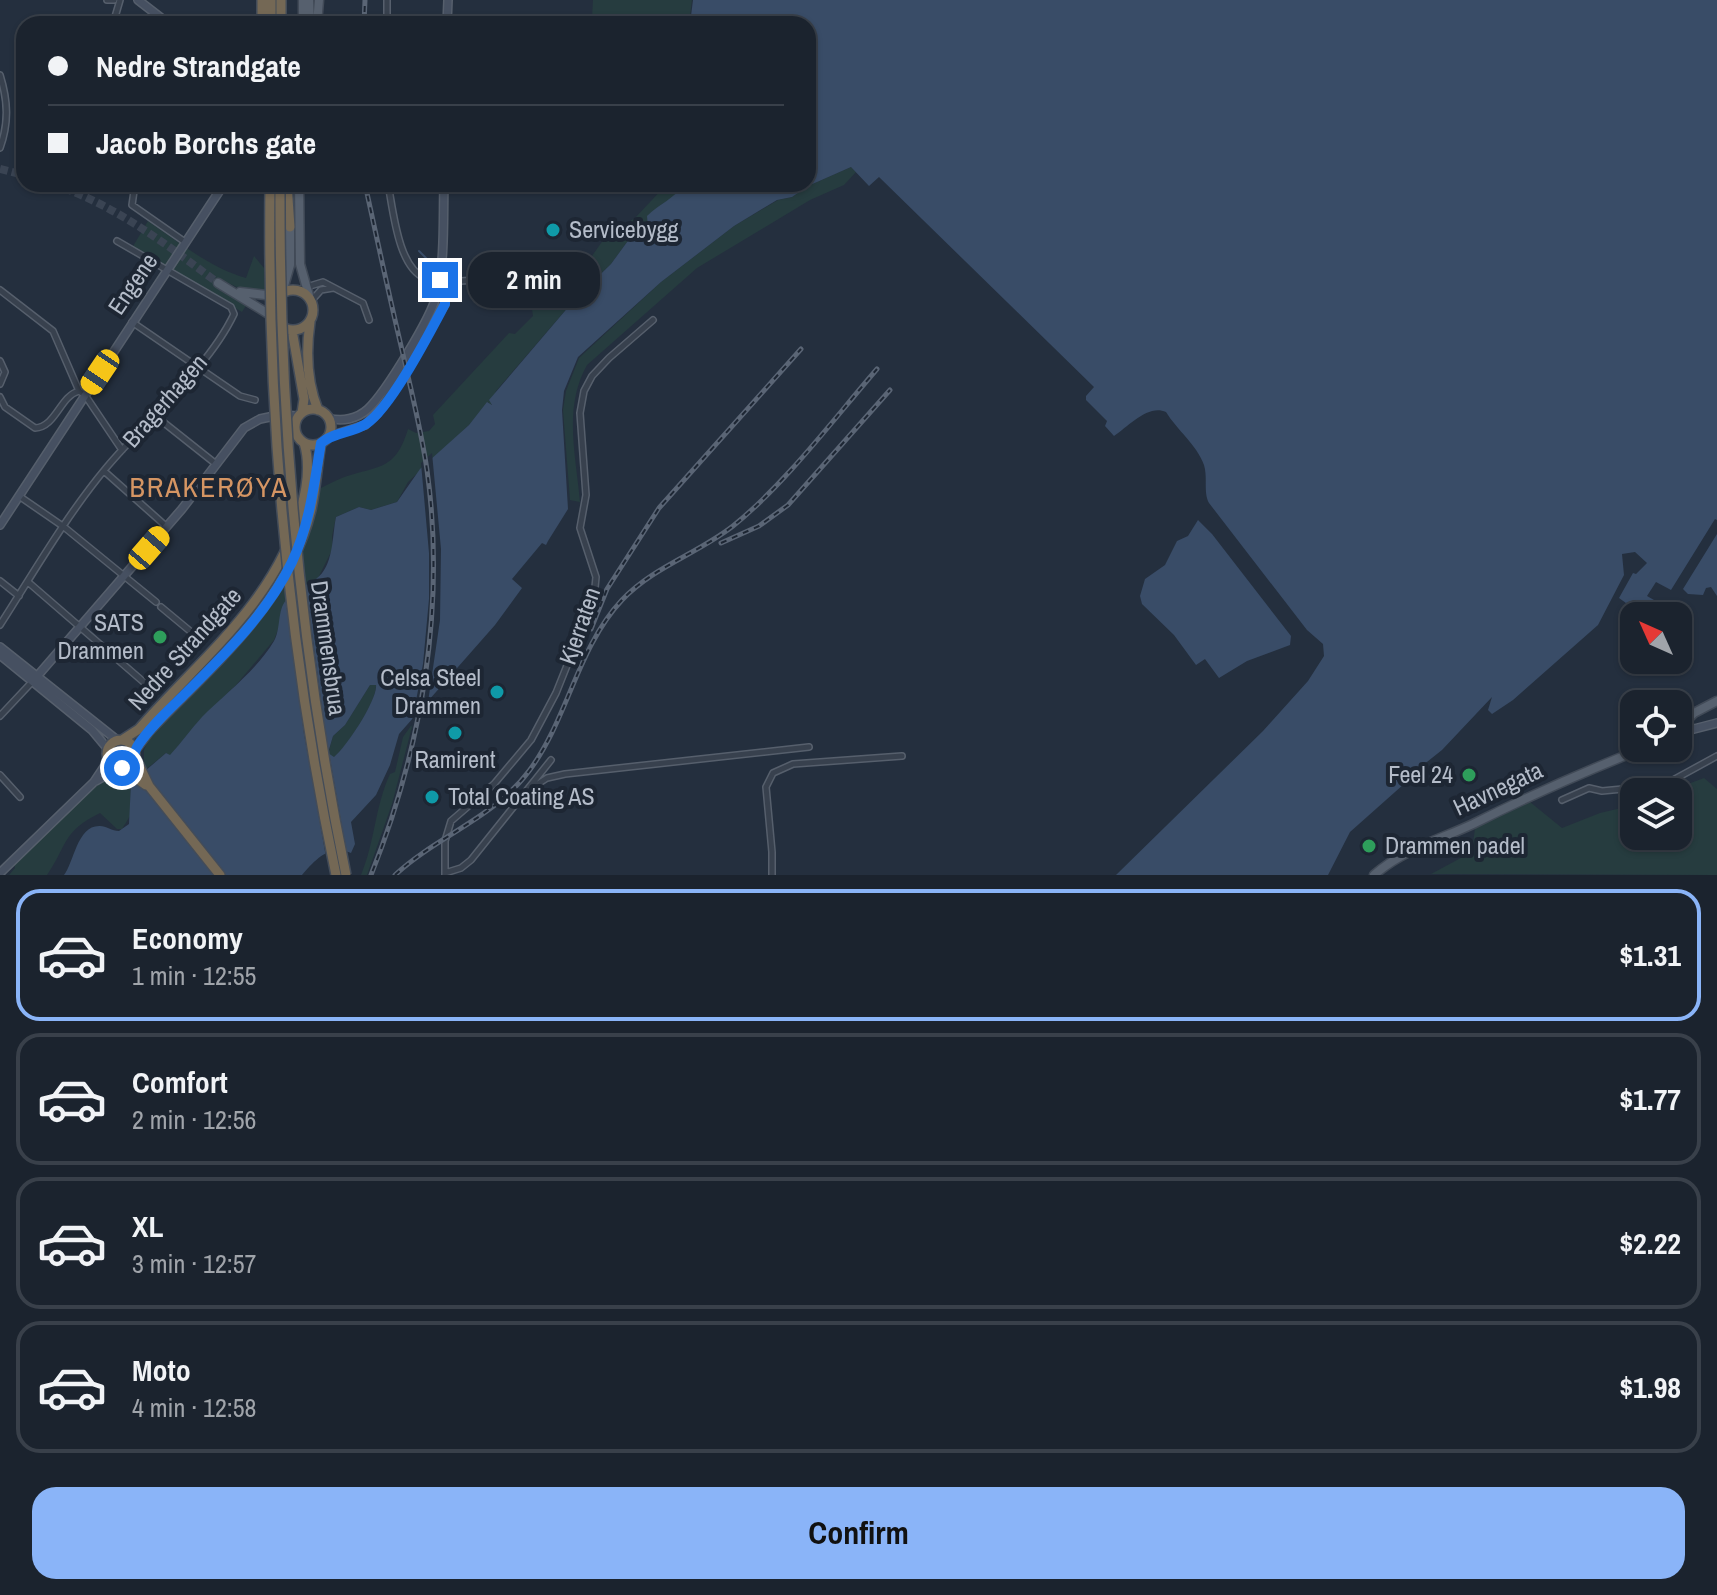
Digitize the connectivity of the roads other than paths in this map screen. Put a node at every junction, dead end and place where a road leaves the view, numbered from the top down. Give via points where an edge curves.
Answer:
1 (107, 0) edge
2 (117, 0) edge
3 (138, 0) edge
4 (159, 16) edge
5 (0, 75) edge
6 (0, 148) edge
7 (134, 192) edge
8 (218, 192) edge
9 (270, 192) edge
10 (280, 192) edge
11 (289, 192) edge
12 (299, 192) edge
13 (389, 192) edge
14 (444, 192) edge
15 (290, 227) joint
16 (117, 241) dead end
17 (185, 242) junction
18 (166, 270) junction
19 (440, 280) junction
20 (547, 285) dead end
21 (301, 288) junction
22 (334, 288) junction
23 (0, 290) edge
24 (280, 295) junction
25 (310, 300) junction
26 (275, 318) junction
27 (369, 320) dead end
28 (653, 320) dead end
29 (132, 322) junction
30 (310, 322) junction
31 (292, 330) junction
32 (0, 361) edge
33 (198, 367) junction
34 (0, 384) edge
35 (82, 393) junction
36 (0, 397) edge
37 (255, 400) dead end
38 (318, 410) junction
39 (153, 414) junction
40 (300, 415) junction
41 (273, 417) junction
42 (328, 418) junction
43 (295, 429) junction
44 (324, 440) junction
45 (304, 443) junction
46 (122, 450) junction
47 (216, 464) junction
48 (104, 471) junction
49 (18, 496) junction
50 (0, 525) edge
51 (64, 527) junction
52 (167, 527) junction
53 (124, 576) junction
54 (0, 581) edge
55 (28, 582) junction
56 (19, 596) junction
57 (0, 625) edge
58 (80, 627) junction
59 (202, 641) dead end
60 (0, 647) edge
61 (0, 655) edge
62 (35, 679) junction
63 (154, 691) dead end
64 (1717, 701) edge
65 (1692, 715) edge
66 (0, 716) edge
67 (1717, 723) edge
68 (1692, 729) edge
69 (120, 740) junction
70 (809, 747) dead end
71 (107, 748) junction
72 (134, 754) junction
73 (902, 756) dead end
74 (1717, 756) edge
75 (1620, 758) edge
76 (551, 760) dead end
77 (108, 761) junction
78 (120, 768) junction
79 (0, 775) edge
80 (139, 776) junction
81 (94, 782) junction
82 (527, 791) junction
83 (20, 797) dead end
84 (1562, 800) dead end
85 (0, 873) edge
86 (1379, 873) edge
87 (445, 874) edge
88 (220, 875) edge
89 (336, 875) edge
90 (346, 875) edge
91 (772, 875) edge

1 - 2 street
3 - 4 street
5 - 6 street via 7,126
7 - 17 street via 132,205
8 - 17 street, Engene
9 - 89 highway, Drammensbrua, bridge via 282,504 303,690
10 - 90 highway, Drammensbrua, bridge via 282,356 295,543 315,704
11 - 15 highway
12 - 21 main road
13 - 19 street via 409,266 425,278
14 - 19 street
15 - 24 main road via 290,265
16 - 18 street
17 - 18 street, Engene
18 - 29 street, Engene
18 - 33 street, Bragerhagen via 233,311
19 - 20 street via 529,280
19 - 42 street via 433,305 367,411 340,420
19 - 44 street via 445,304 385,405 365,425
21 - 22 street via 323,282
21 - 24 highway
21 - 25 highway
22 - 25 street via 321,290
22 - 27 street via 363,303
23 - 35 street via 53,331
24 - 26 highway
24 - 26 main road via 246,294 218,283
25 - 30 highway
26 - 31 highway
28 - 87 street, Kjerraten via 609,358 584,391 580,413 586,495 580,528 596,577 594,598 531,740 501,778 451,821
29 - 33 street
29 - 35 street, Engene
30 - 31 highway
30 - 38 highway via 308,355
31 - 40 highway via 302,387
32 - 34 street via 5,372
33 - 37 street via 240,396
33 - 39 street, Bragerhagen
35 - 36 street via 69,395 42,428 5,407
35 - 46 street
35 - 49 street, Engene
38 - 40 highway
38 - 42 highway
39 - 46 street, Bragerhagen
39 - 47 street
40 - 41 street
40 - 43 highway
41 - 43 street
41 - 47 street via 244,428
42 - 44 highway
43 - 45 highway
44 - 45 highway
44 - 72 highway, Nedre Strandgate via 311,510 283,579 250,624 149,731
45 - 69 highway, Nedre Strandgate via 308,470 302,504 275,574 227,635 139,729
46 - 48 street, Bragerhagen
47 - 52 street
48 - 51 street, Bragerhagen
48 - 52 street
49 - 50 street, Engene
49 - 51 street
51 - 53 street
51 - 55 street, Bragerhagen
52 - 53 street
53 - 58 street
53 - 59 street
54 - 56 street
55 - 56 street, Bragerhagen
55 - 58 street
56 - 57 street, Bragerhagen
58 - 62 street
58 - 63 street
60 - 62 street
61 - 62 street
62 - 66 street
62 - 69 street
62 - 71 street
64 - 65 main road
67 - 68 street
69 - 71 highway
69 - 72 highway via 130,743
70 - 82 street, Kjerraten via 565,774
71 - 77 highway
72 - 78 highway via 128,766
72 - 80 highway
73 - 91 street via 793,764 773,773 766,787
74 - 84 street via 1664,785 1589,788
75 - 86 main road, Havnegata via 1419,846
76 - 82 street, Kjerraten
77 - 78 highway
77 - 81 street
78 - 80 highway
78 - 81 street
79 - 83 street
80 - 88 highway
81 - 85 street
82 - 87 street, Kjerraten via 471,860

